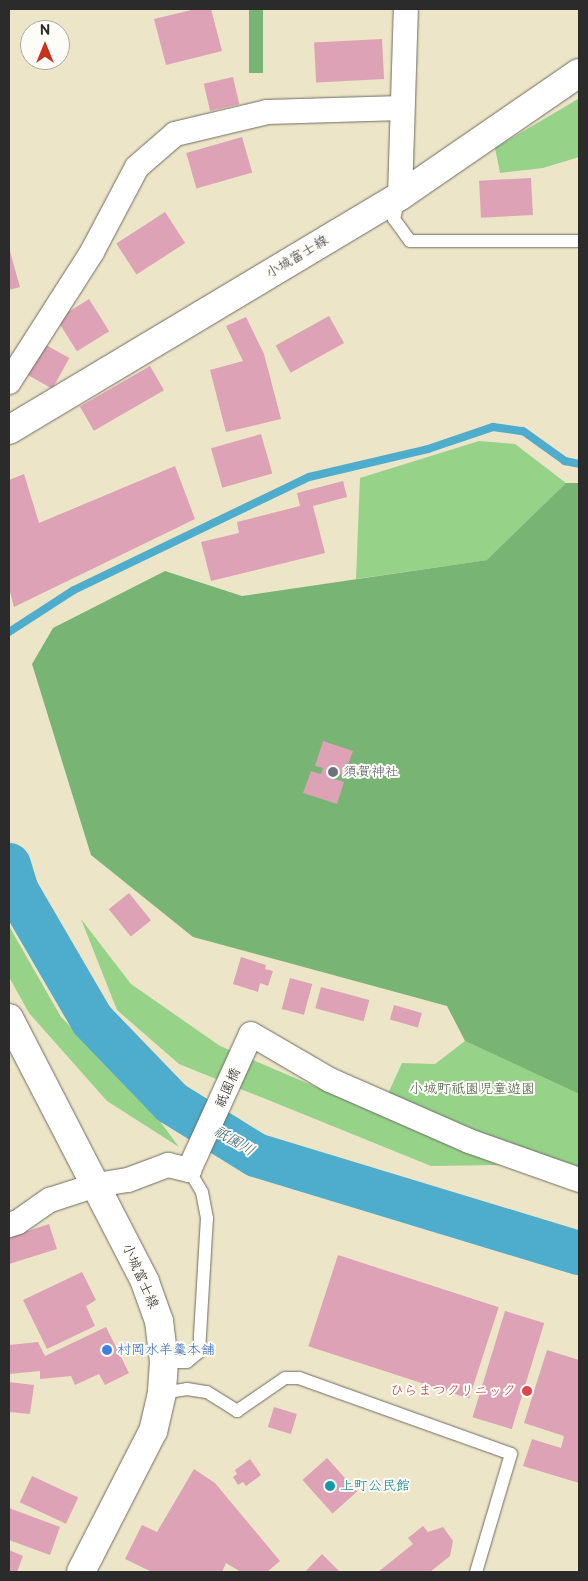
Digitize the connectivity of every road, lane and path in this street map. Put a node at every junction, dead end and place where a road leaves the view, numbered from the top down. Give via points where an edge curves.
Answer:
1 (406, 9) edge
2 (579, 73) edge
3 (402, 108) junction
4 (400, 196) junction
5 (579, 241) edge
6 (9, 382) edge
7 (9, 430) edge
8 (9, 1018) edge
9 (193, 1165) junction
10 (579, 1180) edge
11 (96, 1185) junction
12 (9, 1225) edge
13 (164, 1362) junction
14 (162, 1394) junction
15 (81, 1572) edge
16 (476, 1572) edge

1 - 3 street
2 - 4 main road, 小城富士線
3 - 4 street
3 - 6 street via 267,112 175,134 137,167 92,252
4 - 5 lane via 394,219 410,241
4 - 7 main road, 小城富士線
8 - 11 main road, 小城富士線
9 - 10 street, 祇園橋 via 251,1034 330,1080 469,1141
9 - 11 street via 168,1165 128,1180
9 - 13 lane via 207,1218 199,1352 187,1362
11 - 12 street via 50,1200
11 - 13 main road, 小城富士線 via 146,1282 159,1321
13 - 14 main road, 小城富士線
14 - 15 main road, 小城富士線 via 153,1431
14 - 16 lane via 187,1389 208,1392 237,1411 285,1378 299,1378 511,1454

